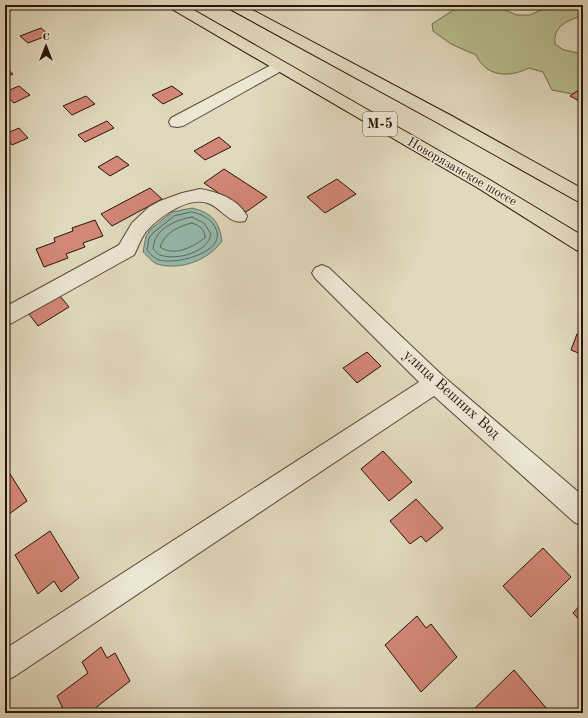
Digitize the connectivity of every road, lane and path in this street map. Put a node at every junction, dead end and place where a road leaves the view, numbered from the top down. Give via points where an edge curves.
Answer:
1 (10, 5) edge
2 (175, 5) edge
3 (232, 5) edge
4 (5, 7) edge
5 (280, 66) junction
6 (177, 122) dead end
7 (583, 197) edge
8 (238, 216) dead end
9 (583, 244) edge
10 (322, 273) dead end
11 (5, 317) edge
12 (435, 383) junction
13 (583, 513) edge
14 (5, 666) edge

1 - 4 street
2 - 5 highway, Новорязанское шоссе / М-5
3 - 7 highway, М-5
5 - 6 street
5 - 9 highway, Новорязанское шоссе / М-5
8 - 11 street via 228,206 209,197 180,199 148,218 133,235 127,250
10 - 12 street, улица Вешних Вод
12 - 13 street, улица Вешних Вод
12 - 14 street

